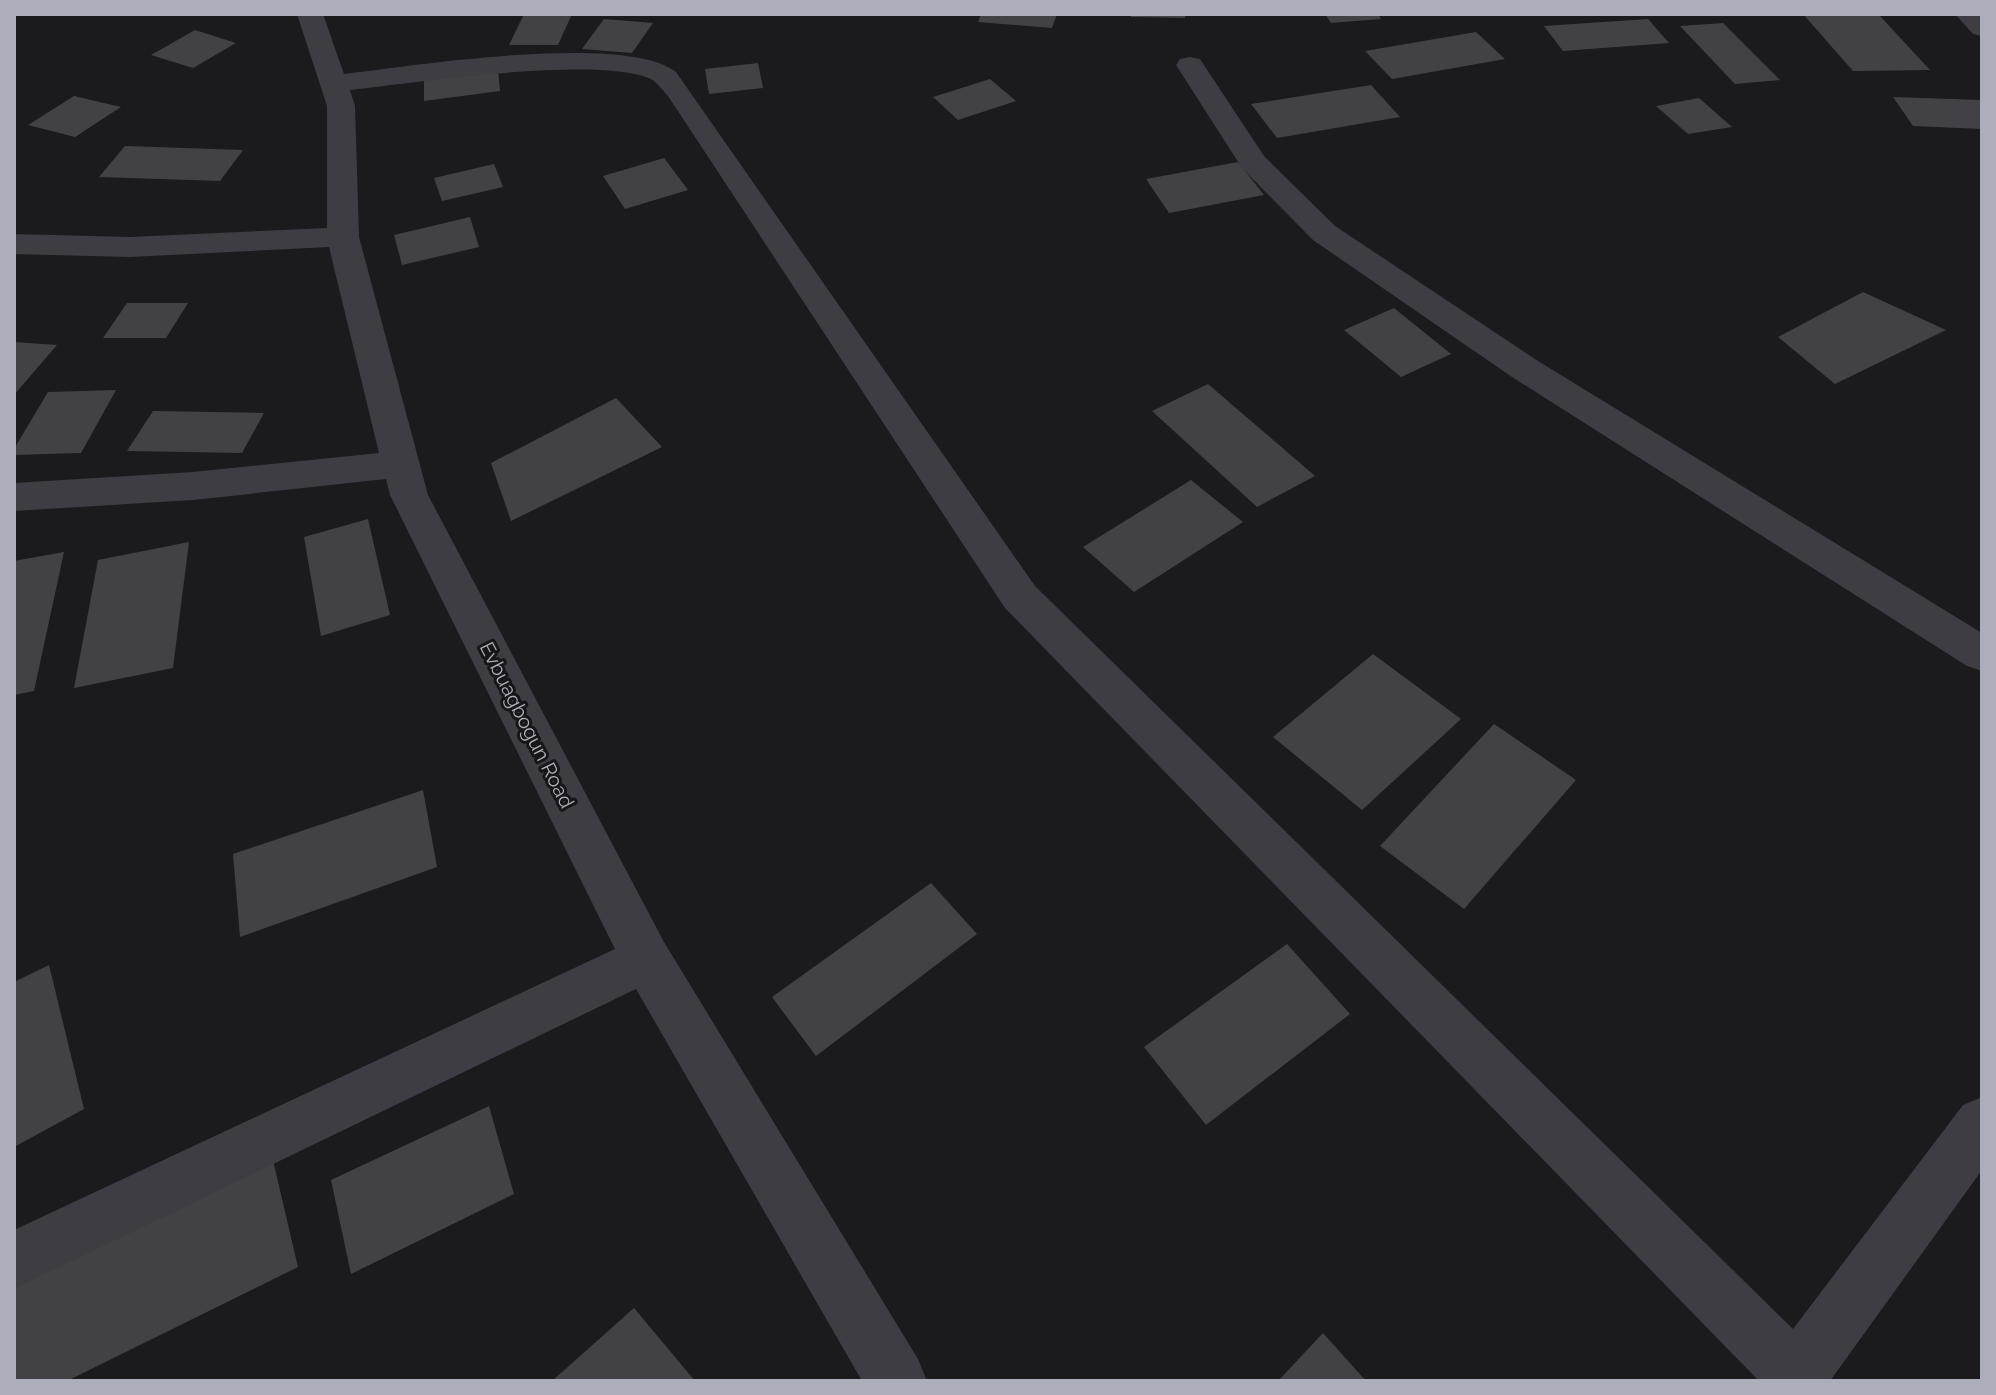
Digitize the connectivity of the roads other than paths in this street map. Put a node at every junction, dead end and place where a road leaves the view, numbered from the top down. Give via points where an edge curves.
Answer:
1 (310, 14) edge
2 (1968, 14) edge
3 (1982, 28) edge
4 (1190, 65) dead end
5 (334, 84) junction
6 (343, 237) junction
7 (14, 244) edge
8 (401, 464) junction
9 (14, 497) edge
10 (1982, 654) edge
11 (646, 959) junction
12 (1982, 1124) edge
13 (14, 1260) edge
14 (1794, 1378) edge
15 (896, 1381) edge

1 - 5 street, Evbuagbogun Road
2 - 3 street
4 - 10 street via 1253,162 1324,233 1525,369
5 - 6 street, Evbuagbogun Road via 341,106
5 - 14 street via 493,67 584,64 661,73 679,91 1020,597
6 - 7 street via 130,247
6 - 8 street, Evbuagbogun Road
8 - 9 street via 193,486
8 - 11 street, Evbuagbogun Road via 409,495
11 - 13 street
11 - 15 street, Evbuagbogun Road
12 - 14 street

